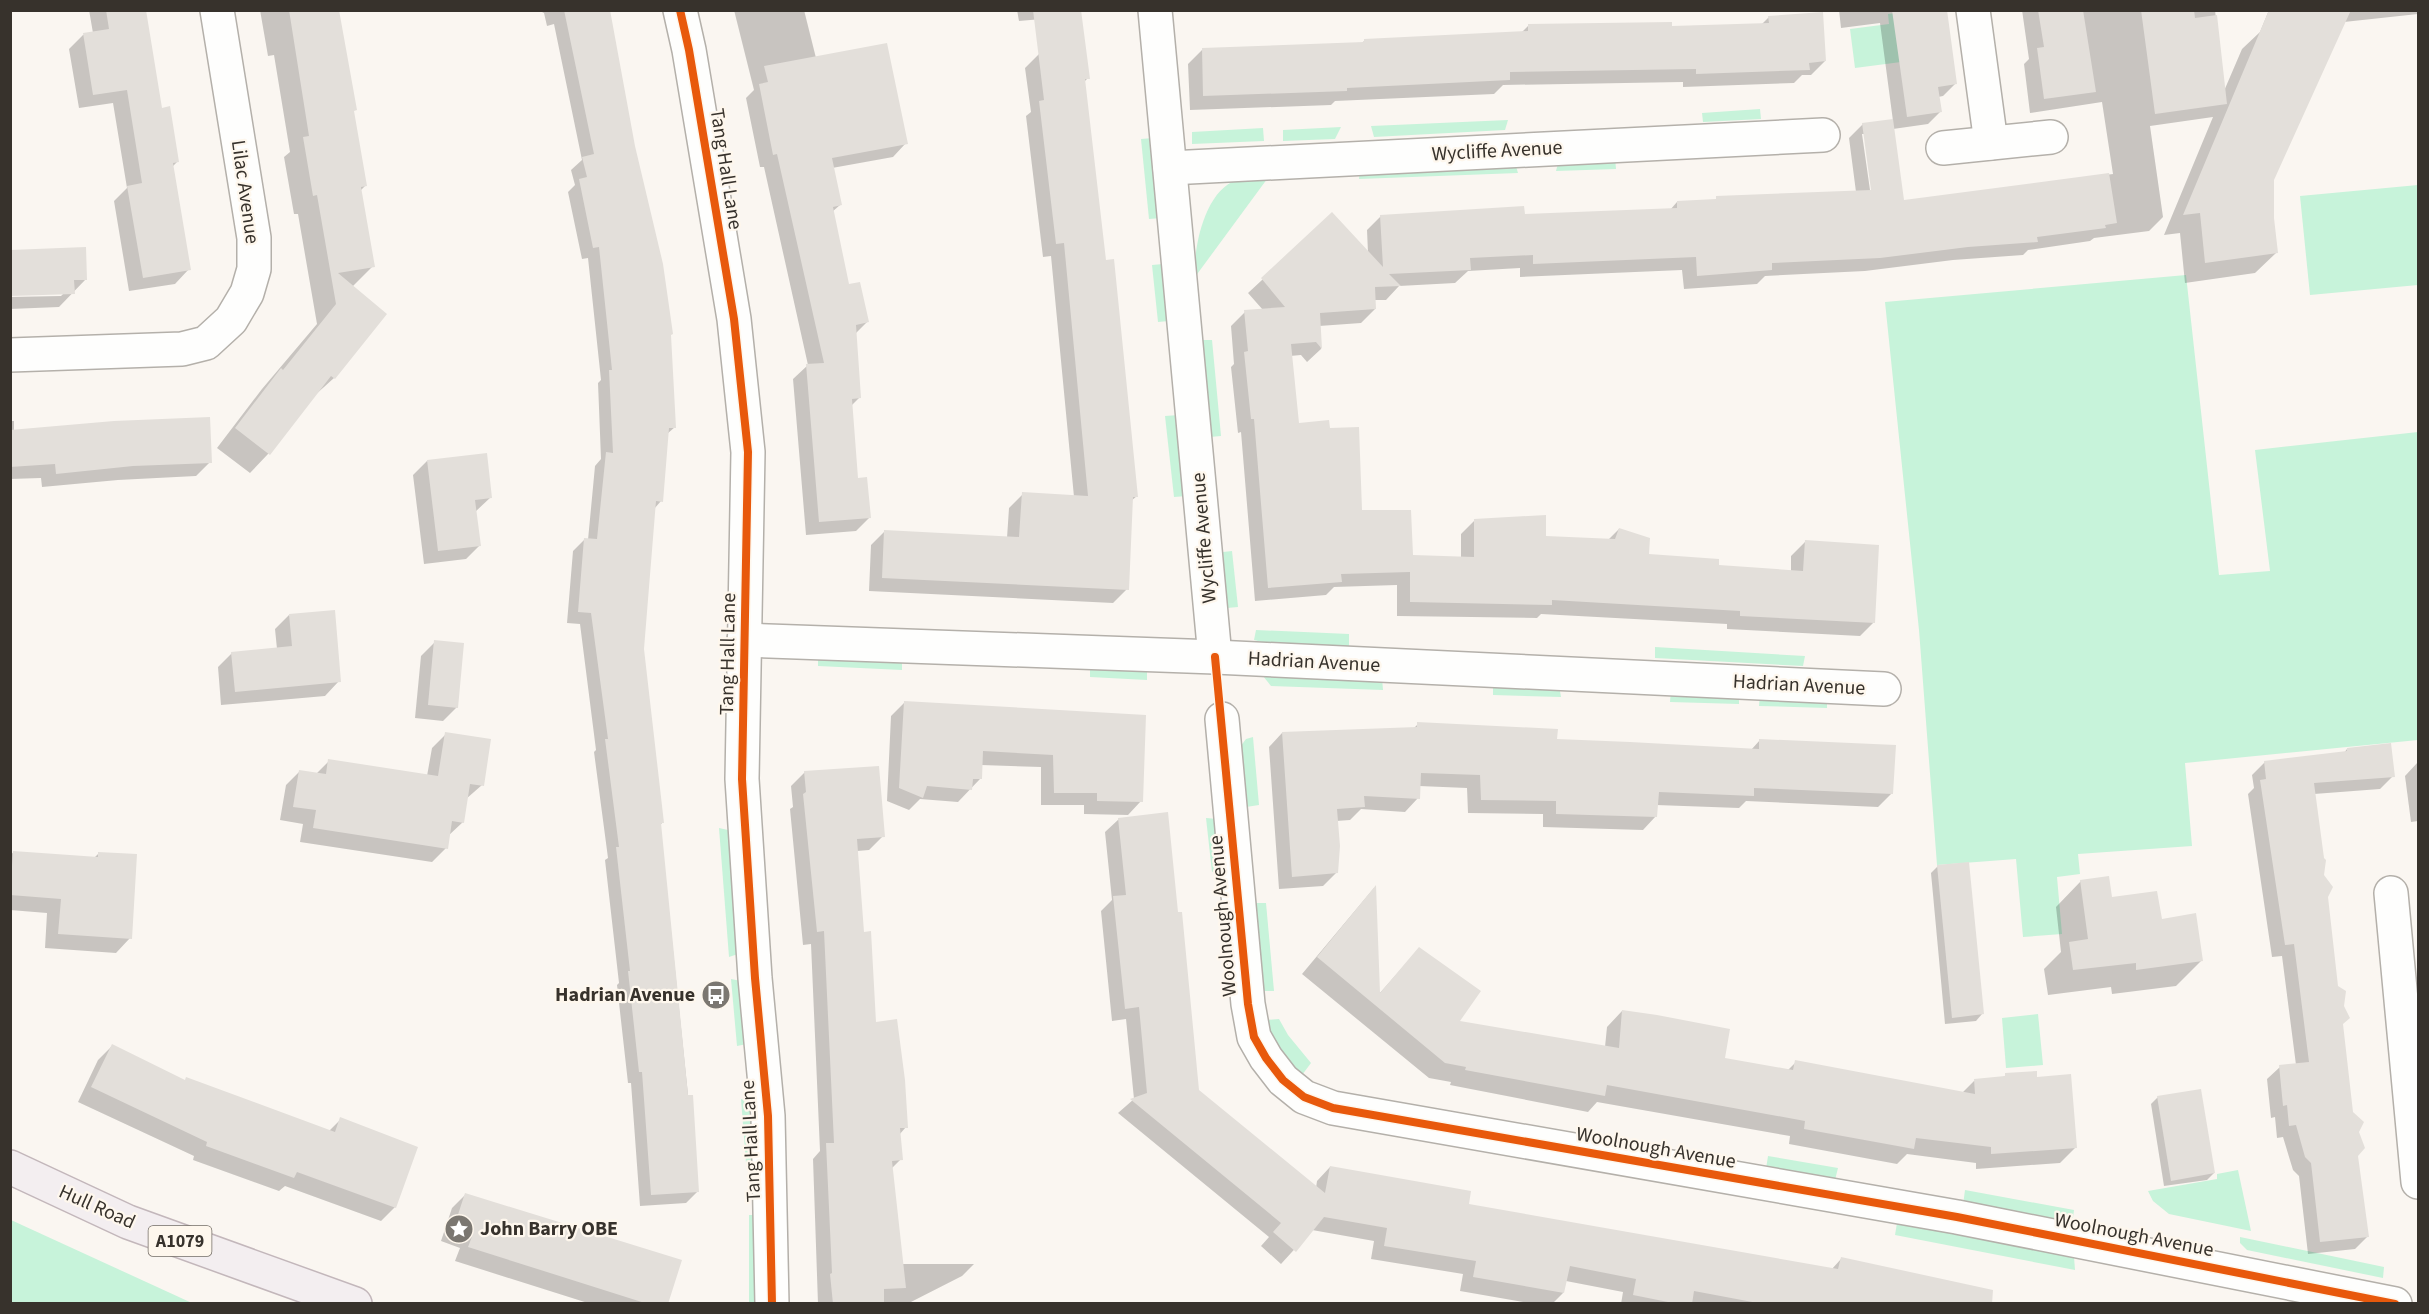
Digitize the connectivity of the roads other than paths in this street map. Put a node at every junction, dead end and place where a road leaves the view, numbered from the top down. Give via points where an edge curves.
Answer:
1 (217, 10) edge
2 (680, 10) edge
3 (1155, 10) edge
4 (1973, 10) edge
5 (1823, 135) dead end
6 (2051, 137) dead end
7 (1991, 143) junction
8 (1942, 148) dead end
9 (1170, 168) junction
10 (10, 354) edge
11 (744, 640) junction
12 (1215, 657) junction
13 (1884, 689) dead end
14 (1222, 719) dead end
15 (2391, 893) dead end
16 (10, 1167) edge
17 (2418, 1182) edge
18 (354, 1304) edge
19 (772, 1304) edge
20 (2395, 1304) edge

1 - 10 street, Lilac Avenue via 254,238 254,269 247,293 231,320 206,343 182,349
2 - 11 street, Tang Hall Lane via 734,319 748,452
3 - 9 street, Wycliffe Avenue
4 - 7 street
5 - 9 street, Wycliffe Avenue
6 - 7 street
7 - 8 street
9 - 12 street, Wycliffe Avenue
11 - 12 street, Hadrian Avenue
11 - 19 street, Tang Hall Lane via 742,779 768,1116
12 - 13 street, Hadrian Avenue
14 - 20 street, Woolnough Avenue via 1254,1037 1283,1080 1304,1096 1333,1108 1957,1217
15 - 17 street
16 - 18 main road, Hull Road / A1079 via 128,1222

